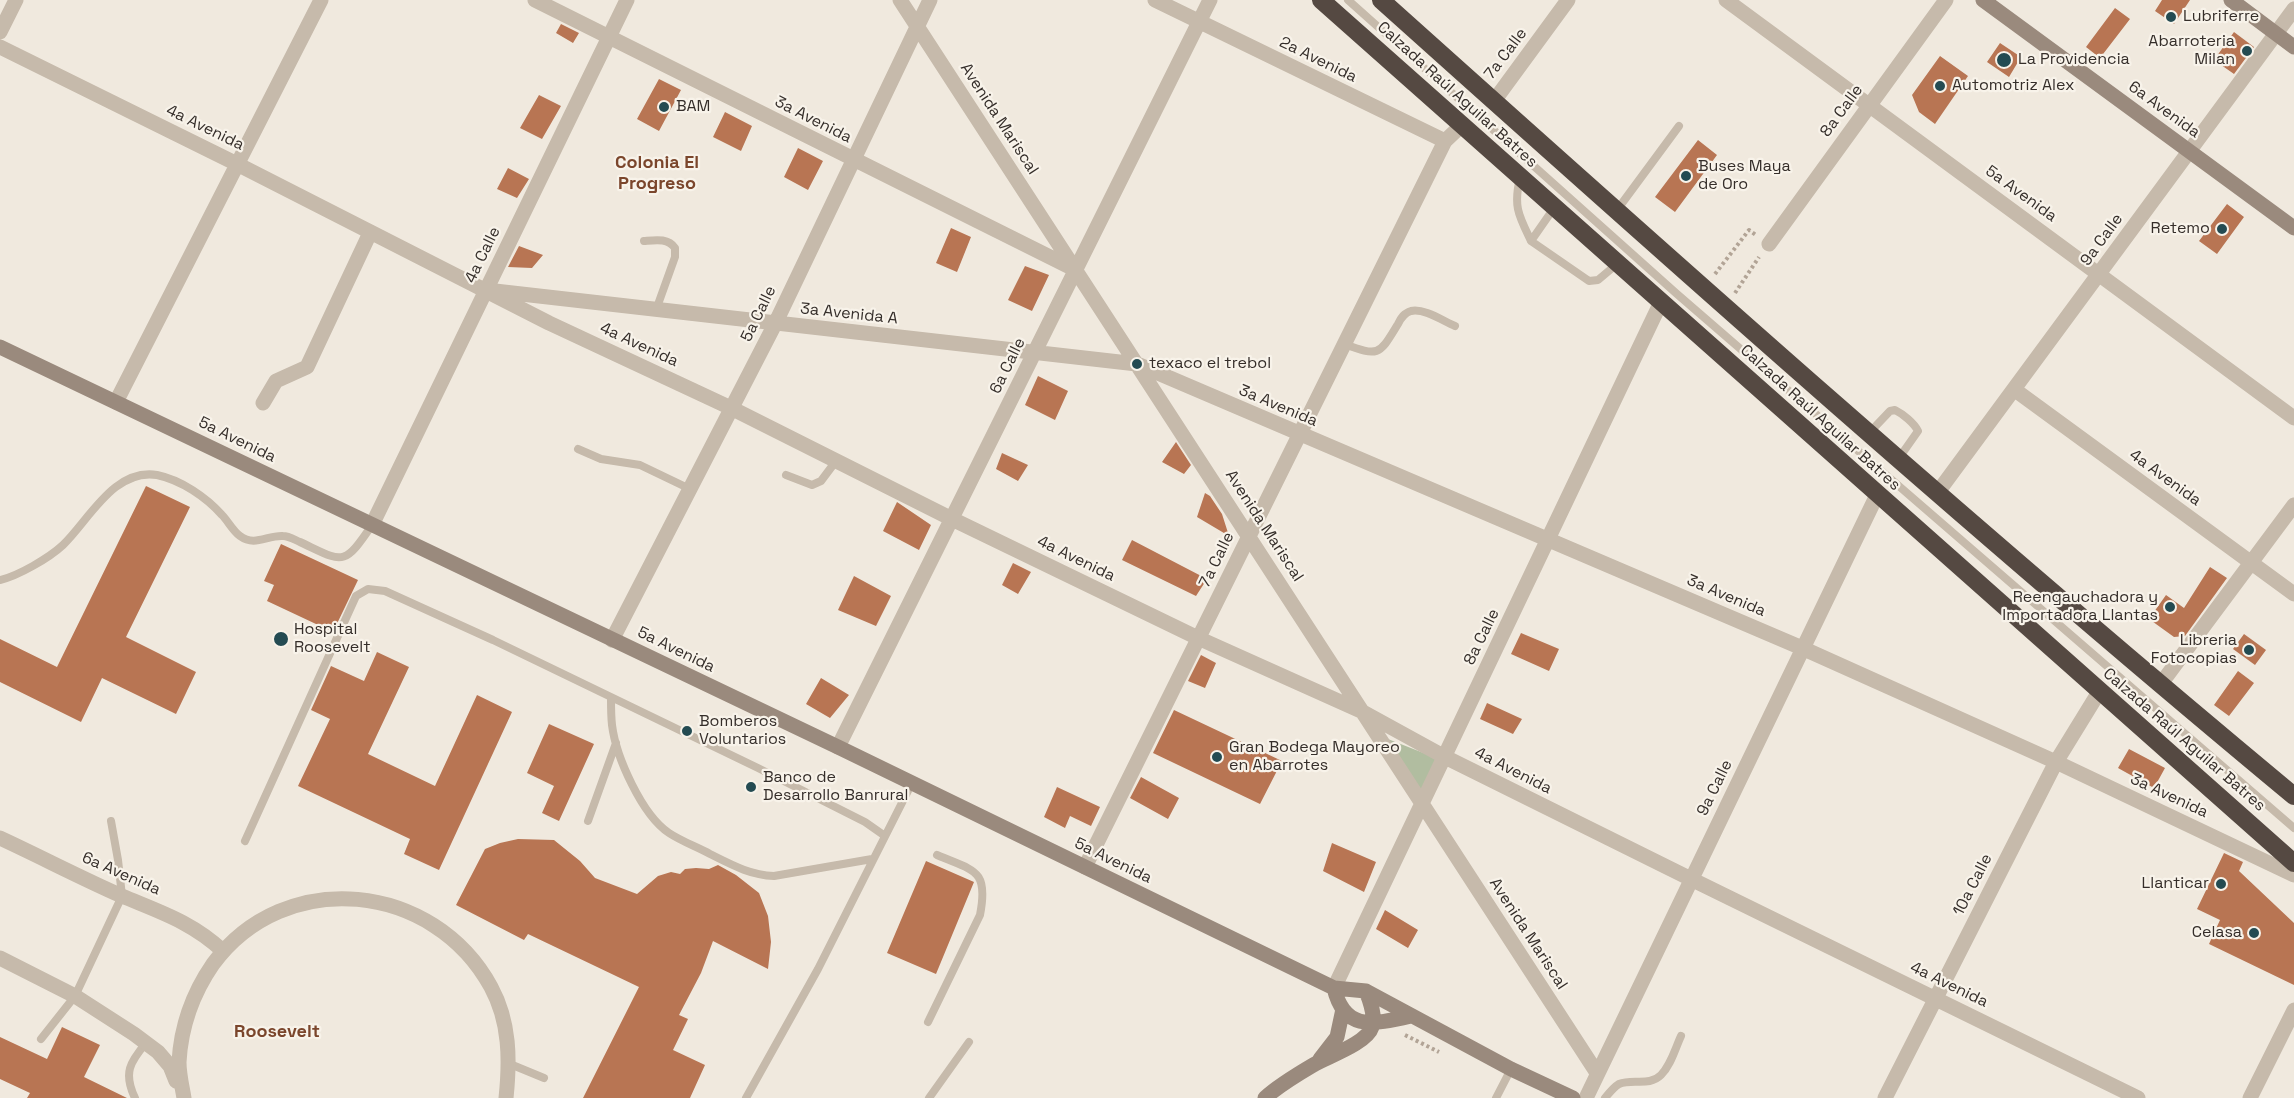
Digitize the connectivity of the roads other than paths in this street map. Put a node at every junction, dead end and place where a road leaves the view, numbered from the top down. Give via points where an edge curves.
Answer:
1 (16, 0) edge
2 (321, 0) edge
3 (535, 0) edge
4 (627, 0) edge
5 (900, 0) edge
6 (930, 0) edge
7 (1155, 0) edge
8 (1210, 0) edge
9 (1321, 0) edge
10 (1348, 0) edge
11 (1381, 0) edge
12 (1568, 0) edge
13 (1726, 0) edge
14 (1946, 0) edge
15 (1983, 0) edge
16 (2231, 0) edge
17 (2294, 9) edge
18 (1199, 22) junction
19 (918, 27) junction
20 (0, 32) edge
21 (2276, 33) junction
22 (609, 37) junction
23 (0, 47) edge
24 (2294, 47) edge
25 (1494, 101) junction
26 (1868, 105) junction
27 (1462, 125) junction
28 (1679, 126) dead end
29 (1445, 141) junction
30 (2189, 152) junction
31 (852, 159) junction
32 (237, 164) junction
33 (1521, 178) junction
34 (1554, 208) junction
35 (1617, 210) junction
36 (2294, 228) edge
37 (370, 233) junction
38 (644, 241) dead end
39 (1531, 241) junction
40 (1768, 244) road end
41 (1617, 264) junction
42 (1076, 270) junction
43 (2099, 274) junction
44 (486, 290) junction
45 (1661, 302) junction
46 (656, 309) junction
47 (774, 324) junction
48 (1455, 326) dead end
49 (1344, 344) junction
50 (0, 347) edge
51 (1035, 353) junction
52 (1137, 364) junction
53 (2015, 390) junction
54 (116, 402) junction
55 (263, 403) dead end
56 (731, 408) junction
57 (2294, 418) edge
58 (1870, 432) junction
59 (1300, 434) junction
60 (578, 449) dead end
61 (1899, 458) junction
62 (836, 460) junction
63 (786, 475) dead end
64 (690, 489) junction
65 (1938, 492) junction
66 (1876, 495) junction
67 (2294, 505) edge
68 (952, 519) junction
69 (372, 525) junction
70 (1249, 536) junction
71 (1549, 541) junction
72 (2250, 564) junction
73 (0, 580) edge
74 (2294, 594) edge
75 (1198, 638) junction
76 (612, 639) junction
77 (1803, 648) junction
78 (2160, 685) junction
79 (2099, 692) junction
80 (611, 698) junction
81 (1363, 712) junction
82 (616, 743) junction
83 (838, 747) junction
84 (1445, 757) junction
85 (2056, 762) junction
86 (912, 783) junction
87 (2294, 796) edge
88 (1422, 804) junction
89 (111, 821) dead end
90 (588, 821) dead end
91 (2294, 828) edge
92 (885, 836) junction
93 (0, 838) edge
94 (245, 841) dead end
95 (937, 855) dead end
96 (872, 859) junction
97 (2294, 863) edge
98 (1085, 867) junction
99 (2294, 875) edge
100 (1691, 879) junction
101 (122, 896) junction
102 (223, 951) junction
103 (0, 958) edge
104 (1334, 988) junction
105 (1366, 991) junction
106 (75, 996) junction
107 (1935, 998) junction
108 (1343, 1009) junction
109 (2294, 1010) edge
110 (1412, 1016) junction
111 (928, 1022) dead end
112 (1373, 1023) junction
113 (1681, 1036) dead end
114 (41, 1039) dead end
115 (146, 1042) junction
116 (969, 1042) dead end
117 (510, 1064) junction
118 (1314, 1065) junction
119 (1511, 1069) junction
120 (1597, 1073) junction
121 (544, 1078) dead end
122 (135, 1098) edge
123 (183, 1098) edge
124 (506, 1098) edge
125 (746, 1098) edge
126 (929, 1098) edge
127 (1265, 1098) edge
128 (1496, 1098) edge
129 (1573, 1098) edge
130 (1586, 1098) edge
131 (1605, 1098) edge
132 (1885, 1098) edge
133 (2138, 1098) edge
134 (2250, 1098) edge

1 - 20 street
2 - 32 street
3 - 22 street, 3a Avenida
4 - 22 street, 4a Calle
5 - 19 street, Avenida Mariscal
6 - 19 street, 5a Calle
7 - 18 street, 2a Avenida
8 - 18 street, 6a Calle
9 - 27 highway, Calzada Raúl Aguilar Batres
10 - 91 lane via 1677,294
11 - 25 highway, Calzada Raúl Aguilar Batres
12 - 25 street, 7a Calle
13 - 26 street, 5a Avenida
14 - 26 street, 8a Calle
15 - 30 street, 6a Avenida
16 - 21 street
17 - 21 street, 9a Calle
18 - 29 street, 2a Avenida
18 - 42 street, 6a Calle
19 - 31 street, 5a Calle
19 - 42 street, Avenida Mariscal
21 - 24 street
21 - 30 street, 9a Calle
22 - 31 street, 3a Avenida
22 - 44 street, 4a Calle
23 - 32 street, 4a Avenida
25 - 35 highway, Calzada Raúl Aguilar Batres
26 - 40 street, 8a Calle
26 - 43 street, 5a Avenida
27 - 29 street
27 - 33 highway, Calzada Raúl Aguilar Batres
28 - 35 lane
29 - 49 street, 7a Calle
30 - 36 street, 6a Avenida
30 - 43 street, 9a Calle
31 - 42 street, 3a Avenida
31 - 47 street, 5a Calle
32 - 37 street, 4a Avenida
32 - 54 street
33 - 34 highway, Calzada Raúl Aguilar Batres
33 - 39 lane via 1516,193 1517,214
34 - 39 lane
34 - 41 highway, Calzada Raúl Aguilar Batres
35 - 58 highway, Calzada Raúl Aguilar Batres
37 - 44 street, 4a Avenida
37 - 55 street via 307,367 276,381
38 - 46 lane via 662,240 675,248
39 - 41 lane via 1589,280 1598,279
41 - 45 highway, Calzada Raúl Aguilar Batres
42 - 51 street, 6a Calle
42 - 52 street, Avenida Mariscal
43 - 53 street, 9a Calle
43 - 57 street, 5a Avenida
44 - 46 street, 3a Avenida A
44 - 56 street, 4a Avenida
44 - 69 street, 4a Calle
45 - 66 highway, Calzada Raúl Aguilar Batres
45 - 71 street, 8a Calle
46 - 47 street, 3a Avenida A
47 - 51 street, 3a Avenida A
47 - 56 street, 5a Calle
48 - 49 lane via 1411,311 1377,352
49 - 59 street, 7a Calle
50 - 54 street, 5a Avenida
51 - 52 street, 3a Avenida A
51 - 68 street, 6a Calle
52 - 59 street, 3a Avenida
52 - 70 street, Avenida Mariscal
53 - 65 street, 9a Calle
53 - 72 street, 4a Avenida
54 - 69 street, 5a Avenida
56 - 62 street, 4a Avenida
56 - 64 street, 5a Calle
58 - 61 highway, Calzada Raúl Aguilar Batres
58 - 61 lane via 1890,411 1899,412 1918,431
59 - 70 street, 7a Calle
59 - 71 street, 3a Avenida
60 - 64 lane via 601,459 640,465
61 - 65 highway, Calzada Raúl Aguilar Batres
62 - 63 lane via 821,481 812,485
62 - 68 street, 4a Avenida
64 - 76 street, 5a Calle
65 - 78 highway, Calzada Raúl Aguilar Batres
66 - 77 street, 9a Calle
66 - 79 highway, Calzada Raúl Aguilar Batres
67 - 72 street
68 - 75 street, 4a Avenida
68 - 83 street, 6a Calle
69 - 73 lane via 350,554 340,558 285,536 253,542 239,535 200,495 178,482 156,475 132,477 110,492 62,546 36,564
69 - 76 street, 5a Avenida
70 - 75 street, 7a Calle
70 - 81 street, Avenida Mariscal
71 - 77 street, 3a Avenida
71 - 84 street, 8a Calle
72 - 74 street, 4a Avenida
72 - 78 street
75 - 81 street, 4a Avenida
75 - 98 street, 7a Calle
76 - 83 street, 5a Avenida
77 - 85 street, 3a Avenida
77 - 100 street, 9a Calle
78 - 87 highway, Calzada Raúl Aguilar Batres
79 - 85 street, 10a Calle
79 - 97 highway, Calzada Raúl Aguilar Batres
80 - 82 lane
80 - 92 lane via 758,768
80 - 94 lane via 386,591 368,589 356,596
81 - 84 street, 4a Avenida
81 - 88 street, Avenida Mariscal
82 - 90 lane
82 - 96 lane via 648,813 668,833 742,870 774,876
83 - 86 street, 5a Avenida
84 - 88 street, 8a Calle
84 - 100 street, 4a Avenida
85 - 99 street, 3a Avenida
85 - 107 street, 10a Calle
86 - 92 lane
86 - 98 street, 5a Avenida
88 - 104 street, 8a Calle
88 - 120 street, Avenida Mariscal
89 - 101 lane
92 - 96 lane
93 - 101 street, 6a Avenida
95 - 111 lane via 972,870 984,887 980,915
96 - 125 lane via 818,969
98 - 104 street, 5a Avenida
100 - 107 street, 4a Avenida
100 - 120 street, 9a Calle
101 - 102 street, 6a Avenida via 176,918
101 - 106 lane
102 - 117 street via 255,924 290,907 328,898 368,899 405,909 440,928 469,955 492,988 505,1025
102 - 123 street via 199,984 184,1022 179,1063
103 - 106 street
104 - 105 street, 5a Avenida
104 - 108 street
105 - 110 street, 5a Avenida
105 - 112 street
106 - 114 lane
106 - 115 street
107 - 132 street, 10a Calle
107 - 133 street, 4a Avenida
108 - 112 street via 1357,1022
108 - 118 street via 1337,1037
109 - 134 street
110 - 112 street
110 - 119 street, 5a Avenida
112 - 118 street via 1365,1037
113 - 131 lane via 1660,1076 1651,1081 1617,1085
115 - 122 lane via 129,1068
115 - 123 street via 171,1066
116 - 126 lane
117 - 121 lane
117 - 124 street
118 - 127 street
119 - 128 lane
119 - 129 street, 5a Avenida
120 - 130 street, 9a Calle

